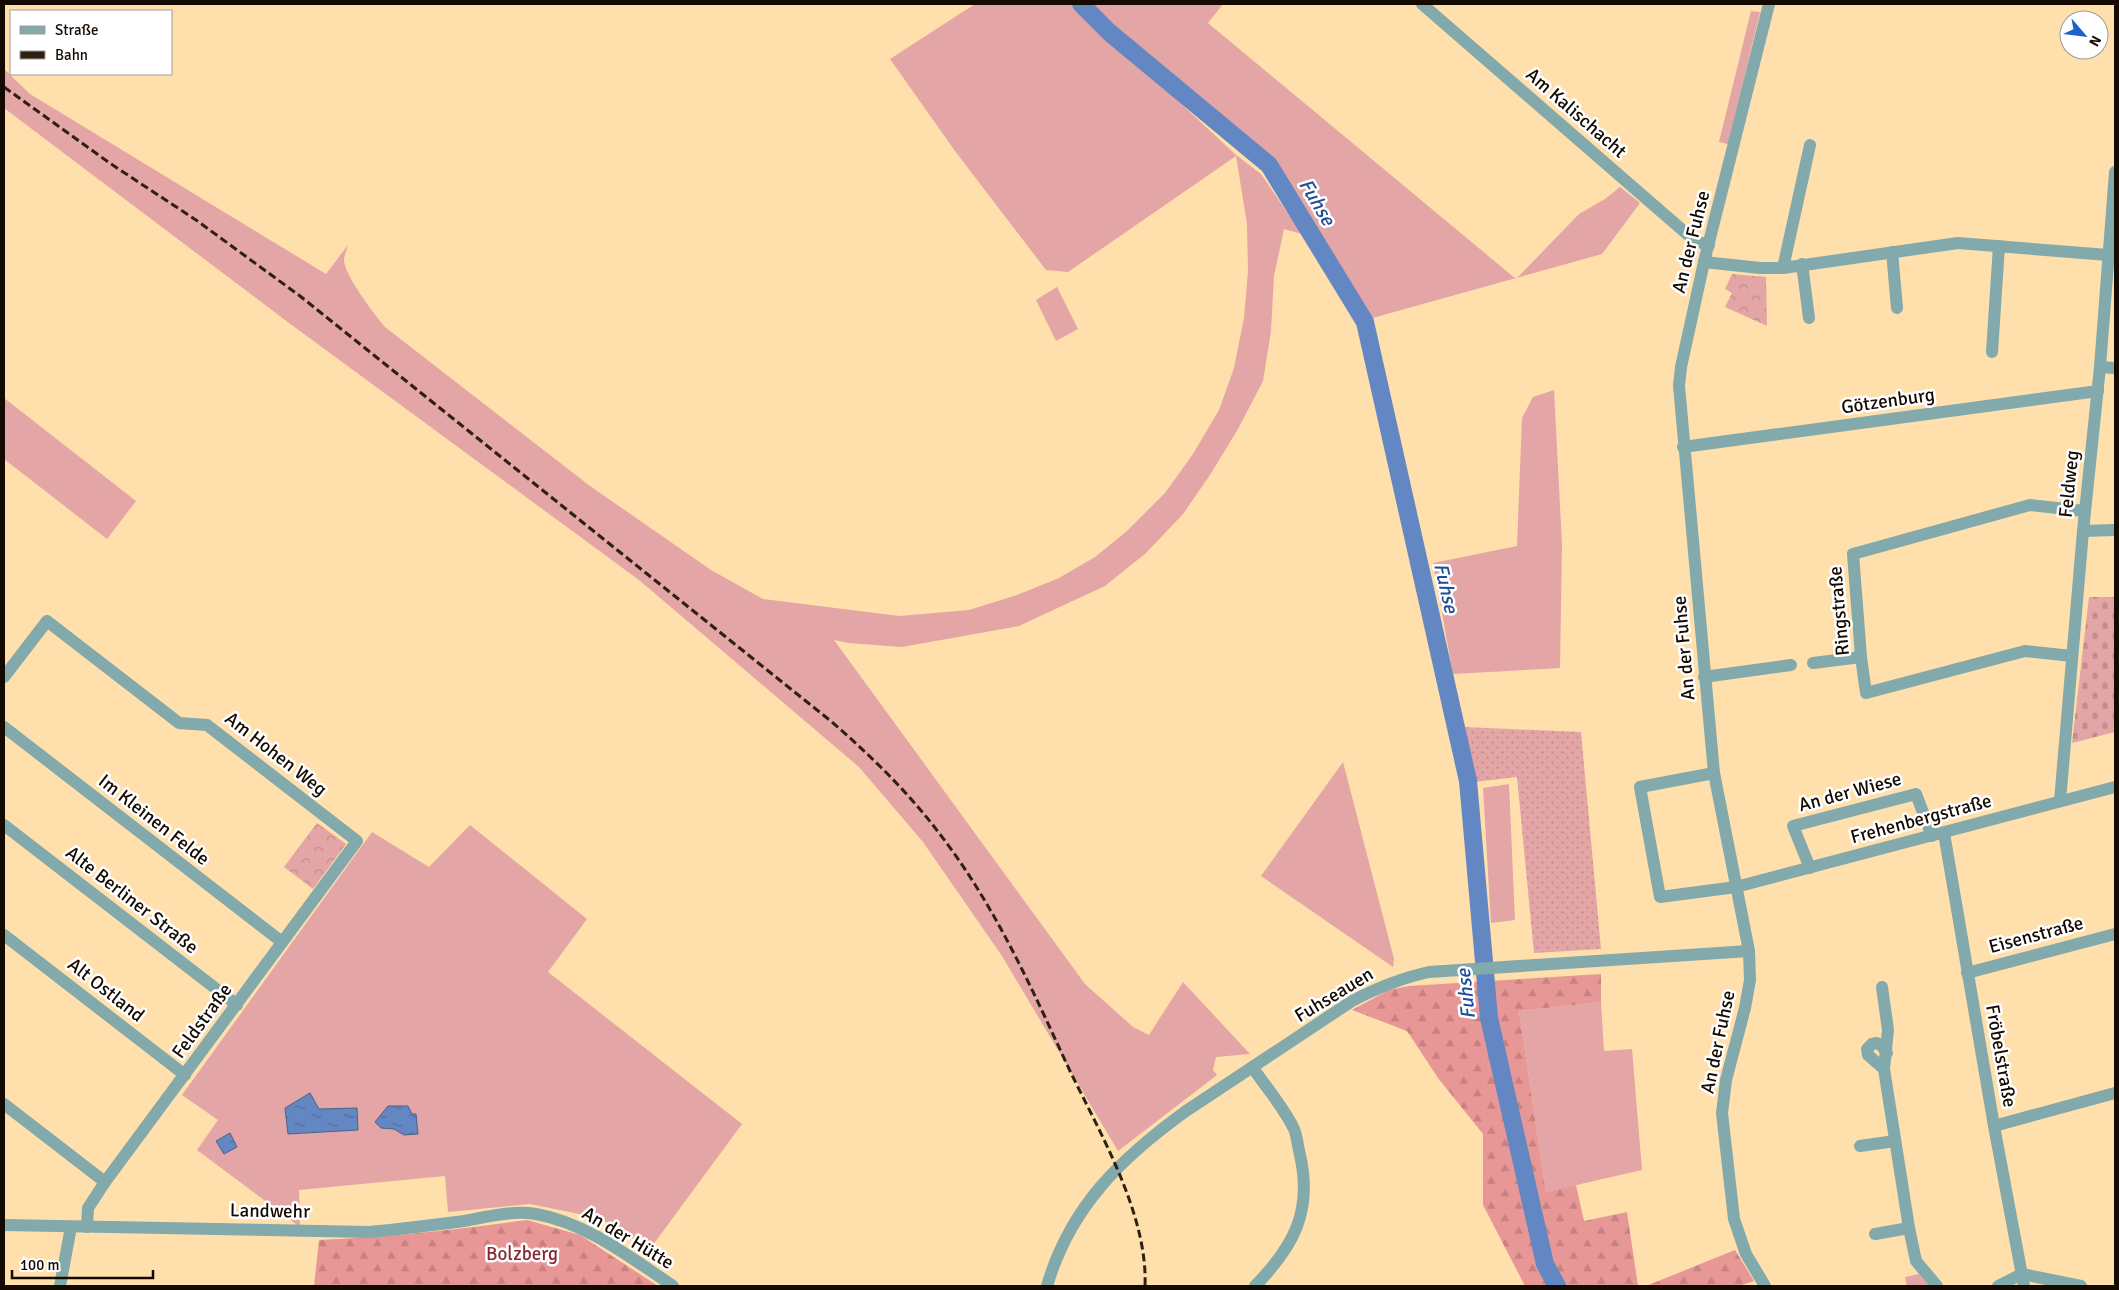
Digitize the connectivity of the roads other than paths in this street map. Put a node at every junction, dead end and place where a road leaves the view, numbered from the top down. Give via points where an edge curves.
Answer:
1 (1422, 4) edge
2 (1769, 4) edge
3 (1810, 145) dead end
4 (2115, 172) edge
5 (1709, 245) junction
6 (1999, 246) junction
7 (1892, 252) junction
8 (2108, 255) junction
9 (1704, 262) junction
10 (1802, 264) junction
11 (1783, 268) junction
12 (1897, 308) dead end
13 (1809, 318) dead end
14 (1992, 352) dead end
15 (2100, 367) junction
16 (2115, 368) edge
17 (2098, 391) junction
18 (1683, 448) junction
19 (2085, 511) junction
20 (2115, 530) edge
21 (2083, 531) junction
22 (2072, 656) junction
23 (1861, 657) junction
24 (1813, 663) dead end
25 (1791, 665) dead end
26 (4, 677) edge
27 (1704, 677) junction
28 (4, 727) edge
29 (1714, 773) junction
30 (2115, 787) edge
31 (2060, 801) junction
32 (4, 825) edge
33 (1938, 834) junction
34 (357, 841) joint
35 (1810, 868) junction
36 (1736, 887) junction
37 (2115, 934) edge
38 (4, 935) edge
39 (282, 942) junction
40 (1749, 951) junction
41 (1967, 973) junction
42 (1882, 987) dead end
43 (237, 1005) junction
44 (1887, 1053) junction
45 (1253, 1068) junction
46 (1884, 1070) junction
47 (185, 1075) junction
48 (2115, 1093) edge
49 (4, 1104) edge
50 (1994, 1126) junction
51 (1894, 1141) junction
52 (1860, 1146) dead end
53 (106, 1182) junction
54 (534, 1214) joint
55 (4, 1225) edge
56 (71, 1227) junction
57 (87, 1227) junction
58 (1910, 1228) junction
59 (1875, 1234) dead end
60 (2023, 1280) edge
61 (60, 1286) edge
62 (673, 1286) edge
63 (1047, 1286) edge
64 (1255, 1286) edge
65 (1766, 1286) edge
66 (1937, 1286) edge
67 (1998, 1286) edge
68 (2082, 1286) edge

1 - 5 street, Am Kalischacht via 1695,242
2 - 5 street, An der Fuhse
3 - 11 street
4 - 8 street, Feldweg
5 - 9 street, An der Fuhse
6 - 7 street via 1958,243
6 - 8 street
6 - 14 street
7 - 10 street
7 - 12 street
8 - 15 street, Feldweg
9 - 11 street
9 - 18 street, An der Fuhse via 1681,368
10 - 11 street
10 - 13 street
15 - 16 street
15 - 17 street, Feldweg
17 - 18 street, Götzenburg
17 - 19 street, Feldweg
18 - 27 street, An der Fuhse
19 - 21 street, Feldweg
19 - 23 street, Ringstraße via 2030,505 1853,554
20 - 21 street
21 - 22 street, Feldweg
22 - 23 street, Ringstraße via 2024,651 1866,693
22 - 31 street, Feldweg
23 - 24 street
25 - 27 street
26 - 34 street, Am Hohen Weg via 48,621 179,723 208,725
27 - 29 street, An der Fuhse
28 - 39 street, Im Kleinen Felde
29 - 36 street, An der Fuhse
29 - 36 street, Frehenbergstraße via 1640,787 1660,897
30 - 31 street, Frehenbergstraße
31 - 33 street, Frehenbergstraße
32 - 43 street, Alte Berliner Straße
33 - 35 street, Frehenbergstraße
33 - 35 street, An der Wiese via 1916,794 1793,826
33 - 41 street, Fröbelstraße
34 - 39 street, Feldstraße
35 - 36 street, Frehenbergstraße
36 - 40 street, An der Fuhse
37 - 41 street, Eisenstraße
38 - 47 street, Alt Ostland
39 - 43 street, Feldstraße
40 - 45 street, Fuhseauen via 1477,968 1409,976 1352,1001
40 - 65 street, An der Fuhse via 1750,980 1726,1080 1722,1113 1734,1219 1746,1254
41 - 50 street, Fröbelstraße
42 - 44 street via 1888,1030
43 - 47 street, Feldstraße
44 - 46 street
44 - 46 street via 1877,1042 1867,1049 1868,1055
45 - 63 street, Fuhseauen via 1166,1125 1099,1186 1071,1226
45 - 64 street via 1294,1129 1304,1187 1295,1234 1277,1264
46 - 51 street
47 - 53 street, Feldstraße
48 - 50 street
49 - 53 street
50 - 60 street, Fröbelstraße
51 - 52 street
51 - 58 street
53 - 57 street, Feldstraße via 88,1208
54 - 57 street, Landwehr via 369,1232
54 - 62 street, An der Hütte via 561,1220 584,1230
55 - 56 street, Landwehr
56 - 57 street, Landwehr
56 - 61 street
58 - 59 street
58 - 66 street via 1916,1261
60 - 67 street
60 - 68 street

